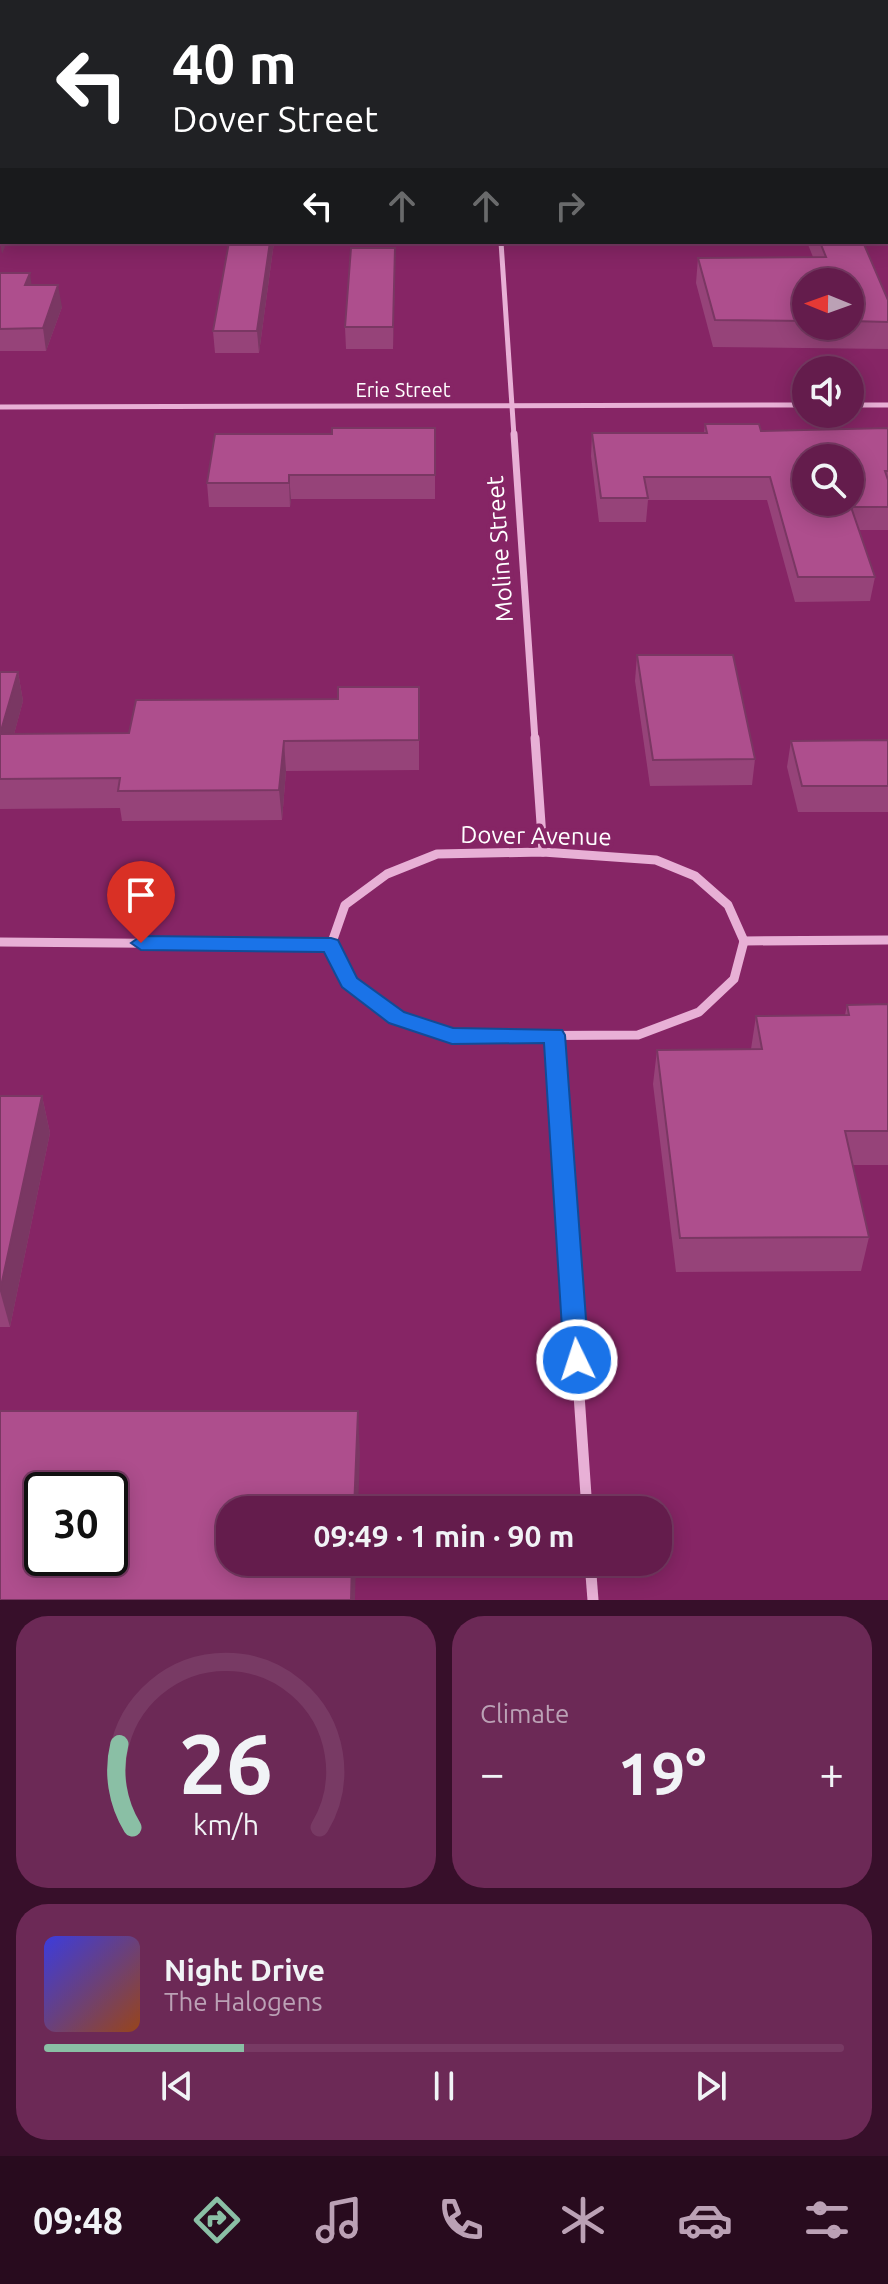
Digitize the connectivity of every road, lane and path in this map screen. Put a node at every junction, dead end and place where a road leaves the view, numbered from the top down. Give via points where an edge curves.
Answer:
1 (501, 244) edge
2 (792, 405) edge
3 (864, 405) edge
4 (888, 405) edge
5 (512, 406) junction
6 (0, 407) edge
7 (543, 852) junction
8 (888, 940) edge
9 (744, 941) junction
10 (0, 942) edge
11 (331, 945) junction
12 (554, 1035) junction
13 (586, 1496) edge
14 (591, 1576) edge
15 (593, 1600) edge

1 - 5 street, Moline Street
2 - 5 street, Erie Street
3 - 4 street
5 - 6 street, Erie Street
5 - 7 street, Moline Street
7 - 9 street, Dover Avenue via 656,860 695,876 728,905
7 - 11 street, Dover Avenue via 437,854 387,874 345,905
8 - 9 street
9 - 12 street via 734,979 699,1012 638,1035
10 - 11 street
11 - 12 street via 349,982 397,1017 452,1036
12 - 13 street
14 - 15 street

